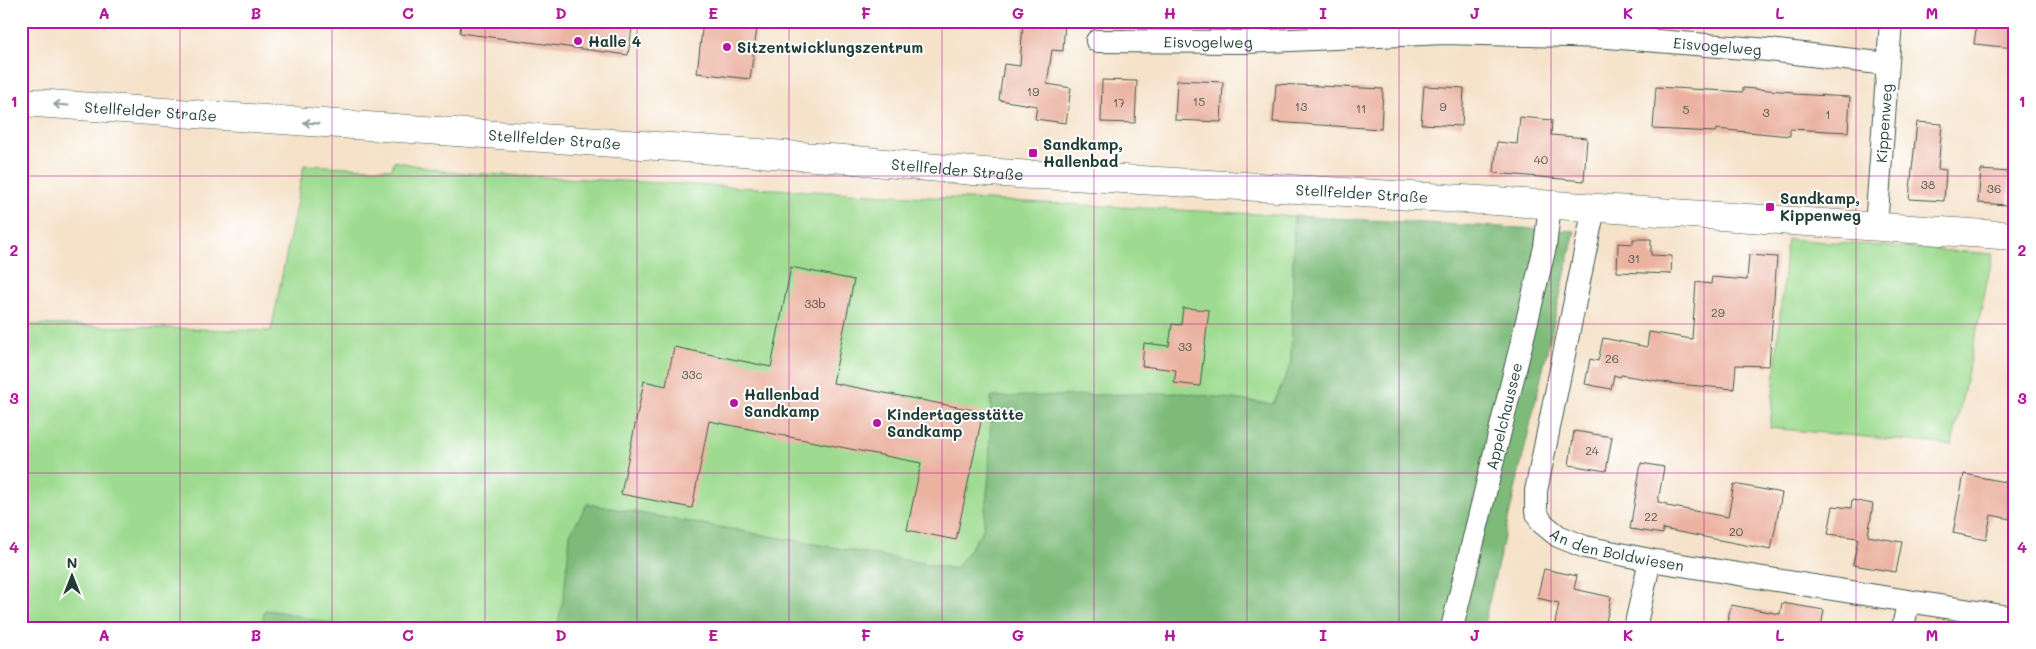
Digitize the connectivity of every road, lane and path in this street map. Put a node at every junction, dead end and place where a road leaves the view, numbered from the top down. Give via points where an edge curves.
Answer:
1 (1891, 21) edge
2 (1246, 32) edge
3 (1097, 41) dead end
4 (1887, 64) junction
5 (21, 102) edge
6 (1550, 205) junction
7 (1594, 208) junction
8 (1876, 227) junction
9 (2015, 236) edge
10 (1650, 560) junction
11 (1908, 602) junction
12 (2015, 618) edge
13 (1452, 628) edge
14 (1635, 628) edge
15 (1903, 628) edge

1 - 4 street, Kippenweg
2 - 3 street, Eisvogelweg
2 - 4 street, Eisvogelweg via 1608,37 1769,50
4 - 8 street, Kippenweg
6 -> 5 street, Stellfelder Straße via 1072,176 1004,175 844,159
6 - 7 street, Stellfelder Straße
6 - 13 street, Appelchaussee via 1546,247
7 - 8 street, Stellfelder Straße
7 - 10 street, An den Boldwiesen via 1536,491 1536,511 1542,523 1558,536 1585,547
8 - 9 street, Stellfelder Straße
10 - 11 street, An den Boldwiesen
10 - 14 street
11 - 12 street, An den Boldwiesen
11 - 15 street

